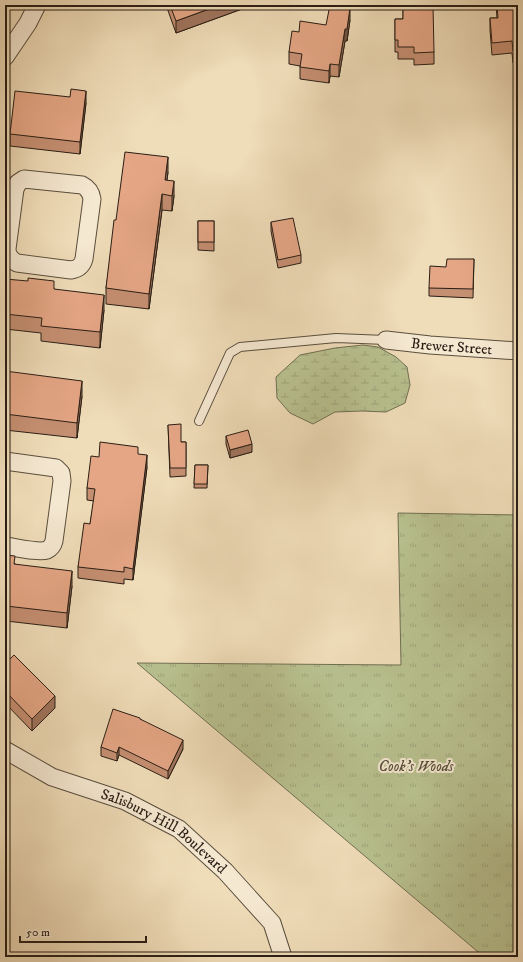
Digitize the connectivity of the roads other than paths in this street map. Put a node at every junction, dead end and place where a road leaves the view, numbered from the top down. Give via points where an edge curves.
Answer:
1 (37, 5) edge
2 (7, 49) edge
3 (8, 217) edge
4 (386, 340) joint
5 (518, 351) edge
6 (199, 421) dead end
7 (5, 461) edge
8 (5, 546) edge
9 (5, 750) edge
10 (283, 957) edge

1 - 2 street via 28,23
3 - 3 street via 16,186 24,179 85,187 92,199 81,266 71,270 14,262 7,253
4 - 5 street, Brewer Street
4 - 6 lane via 336,338 240,347 230,353
7 - 8 street via 56,468 61,473 62,481 51,547 41,551
9 - 10 street, Salisbury Hill Boulevard via 52,777 125,801 179,829 225,870 272,923

